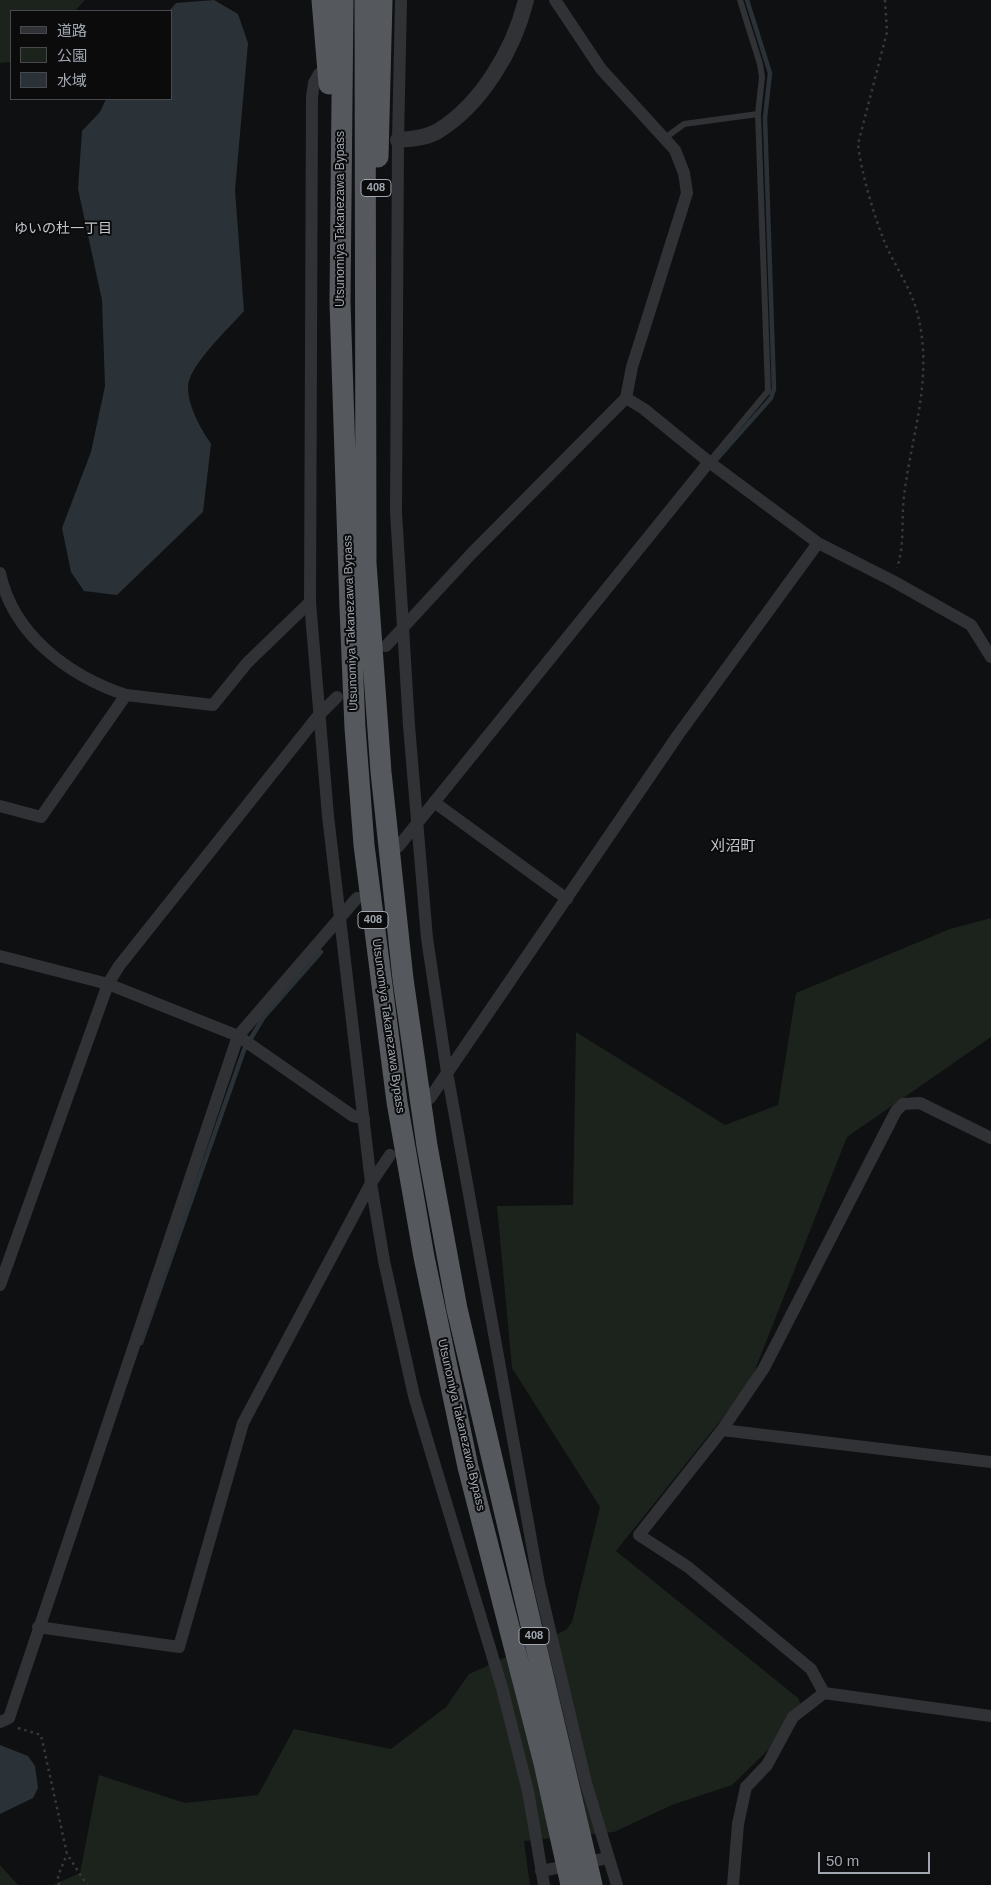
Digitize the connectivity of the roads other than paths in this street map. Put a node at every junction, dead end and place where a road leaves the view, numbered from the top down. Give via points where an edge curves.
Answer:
1 (322, 0) edge
2 (342, 0) edge
3 (365, 0) edge
4 (382, 0) edge
5 (401, 0) edge
6 (526, 0) edge
7 (555, 0) edge
8 (740, 0) edge
9 (328, 70) junction
10 (758, 114) junction
11 (665, 138) junction
12 (398, 140) junction
13 (340, 256) junction
14 (365, 376) junction
15 (626, 398) junction
16 (709, 462) junction
17 (818, 543) junction
18 (0, 573) edge
19 (310, 602) junction
20 (403, 629) junction
21 (386, 646) dead end
22 (991, 657) edge
23 (126, 695) junction
24 (337, 697) dead end
25 (318, 716) junction
26 (434, 802) junction
27 (0, 806) edge
28 (416, 824) junction
29 (398, 847) dead end
30 (357, 898) dead end
31 (567, 899) junction
32 (341, 918) junction
33 (0, 956) edge
34 (108, 984) junction
35 (238, 1036) junction
36 (447, 1072) junction
37 (430, 1098) dead end
38 (364, 1118) junction
39 (991, 1138) edge
40 (390, 1155) dead end
41 (371, 1183) junction
42 (0, 1285) edge
43 (722, 1430) junction
44 (991, 1462) edge
45 (38, 1628) junction
46 (824, 1693) junction
47 (991, 1716) edge
48 (0, 1722) edge
49 (608, 1858) junction
50 (541, 1871) junction
51 (575, 1871) edge
52 (544, 1885) edge
53 (592, 1885) edge
54 (617, 1885) edge
55 (732, 1885) edge

1 - 9 highway, 408
2 - 13 highway, Utsunomiya Takanezawa Bypass / 408
3 - 14 highway, Utsunomiya Takanezawa Bypass / 408
4 - 14 highway, 408 via 379,136
5 - 12 street
6 - 12 street via 511,43 473,100 438,132 416,139
7 - 11 street via 601,69
8 - 10 lane via 760,64 762,77
9 - 13 highway, 408
9 - 19 street via 318,74 312,97
10 - 11 lane via 684,124
10 - 16 lane via 768,391
11 - 15 street via 675,150 687,193 632,367
12 - 20 street via 396,503
13 - 51 highway, Utsunomiya Takanezawa Bypass / 408 via 355,728 364,845 397,1102 424,1257 468,1467
14 - 51 highway, Utsunomiya Takanezawa Bypass / 408 via 366,563 381,772 403,980 439,1220
15 - 16 street
15 - 20 street via 472,553
16 - 17 street
16 - 26 street
17 - 22 street via 971,625
17 - 31 street via 678,735
18 - 23 street via 3,588 41,646 70,670
19 - 23 street via 247,663 213,705
19 - 25 street
20 - 21 street
20 - 28 street
23 - 27 street via 41,817
24 - 25 street
25 - 32 street
25 - 34 street
26 - 28 street
26 - 31 street
28 - 29 street
28 - 36 street via 427,938
30 - 32 street
31 - 36 street
32 - 35 street
32 - 38 street
33 - 34 street
34 - 35 street
34 - 42 street
35 - 38 street via 353,1116
35 - 45 street
36 - 37 street
36 - 49 street via 539,1584 586,1783
38 - 41 street
39 - 43 street via 920,1103 903,1104 896,1111 764,1368
40 - 41 street
41 - 45 street via 244,1424 179,1647
41 - 50 street via 384,1262 414,1396 502,1688 528,1791
43 - 44 street
43 - 46 street via 639,1535 688,1566 811,1669
45 - 48 street via 9,1718
46 - 47 street
46 - 55 street via 793,1717 767,1765 746,1787 738,1824
49 - 51 street
49 - 54 street
50 - 51 street
50 - 52 street
51 - 53 highway, Utsunomiya Takanezawa Bypass / 408

